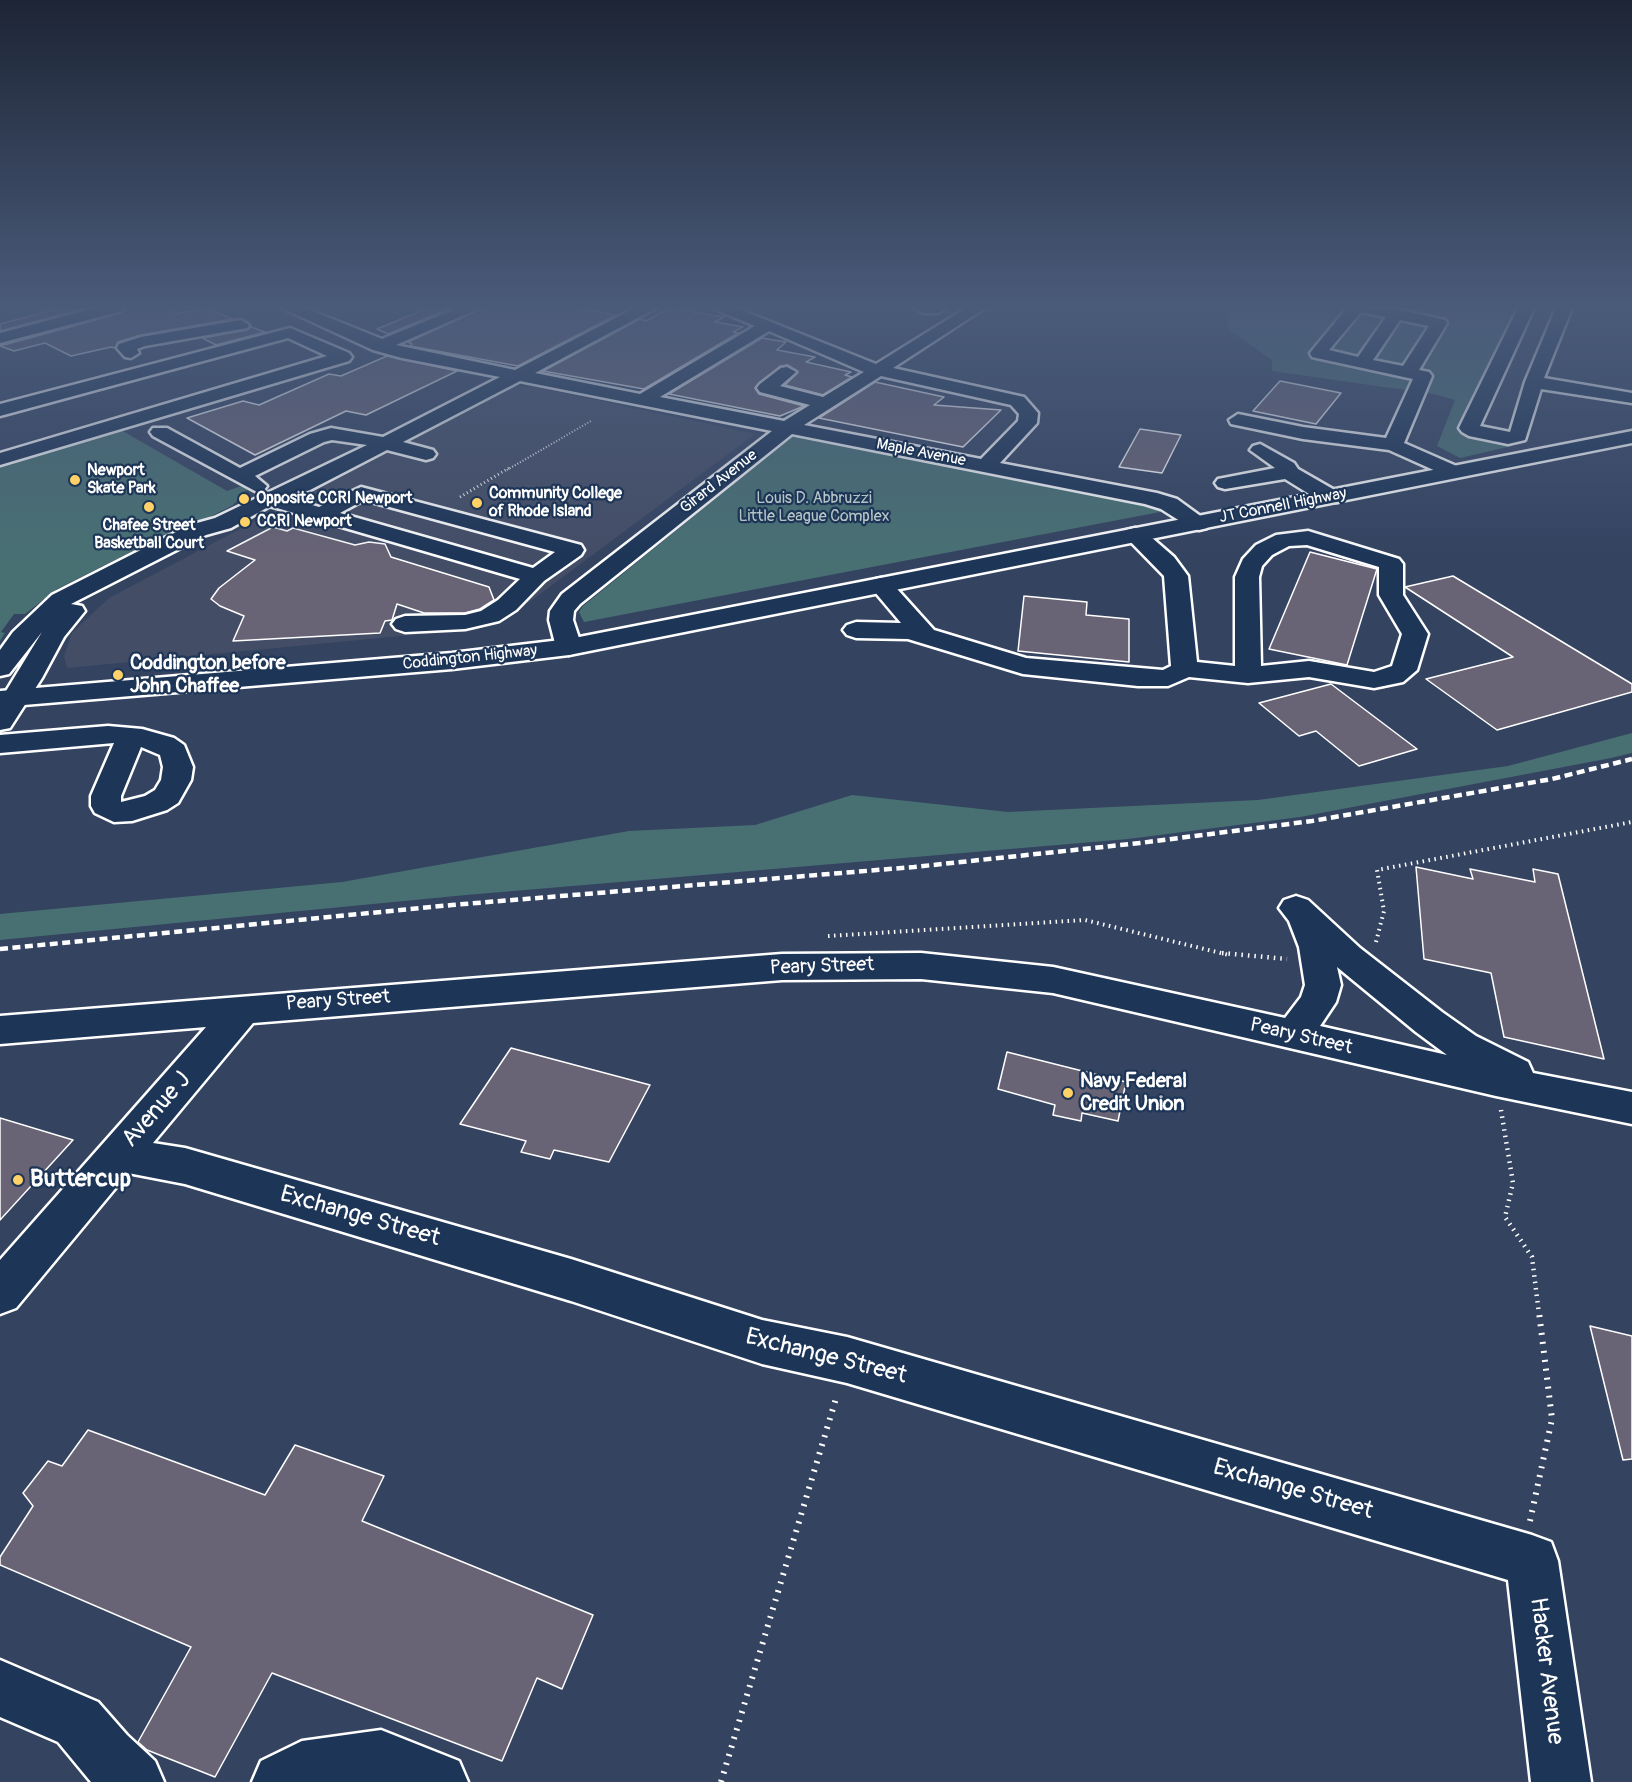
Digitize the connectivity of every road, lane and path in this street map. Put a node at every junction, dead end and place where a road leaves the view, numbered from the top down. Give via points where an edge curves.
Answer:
1 (70, 391) edge
2 (228, 391) edge
3 (480, 391) edge
4 (595, 391) edge
5 (656, 391) edge
6 (773, 391) edge
7 (844, 391) edge
8 (975, 391) edge
9 (1417, 391) edge
10 (1486, 391) edge
11 (1531, 391) edge
12 (1590, 391) edge
13 (1632, 398) edge
14 (641, 400) junction
15 (825, 403) junction
16 (0, 410) edge
17 (1238, 420) dead end
18 (591, 421) dead end
19 (788, 428) junction
20 (160, 432) dead end
21 (1632, 437) edge
22 (380, 442) junction
23 (1394, 445) junction
24 (1260, 450) dead end
25 (426, 454) dead end
26 (0, 459) edge
27 (985, 466) junction
28 (1288, 472) junction
29 (1454, 472) junction
30 (239, 476) junction
31 (1225, 483) dead end
32 (271, 497) junction
33 (1330, 497) junction
34 (1282, 506) junction
35 (434, 512) junction
36 (322, 514) junction
37 (223, 523) junction
38 (1199, 523) junction
39 (1135, 535) junction
40 (1327, 542) junction
41 (934, 575) joint
42 (536, 576) junction
43 (881, 585) junction
44 (405, 624) dead end
45 (856, 630) dead end
46 (923, 633) junction
47 (569, 647) junction
48 (0, 668) edge
49 (1184, 669) junction
50 (1248, 675) junction
51 (7, 699) edge
52 (0, 722) edge
53 (132, 735) dead end
54 (0, 744) edge
55 (244, 1009) junction
56 (0, 1030) edge
57 (1293, 1035) junction
58 (1496, 1081) junction
59 (1574, 1096) junction
60 (1632, 1108) edge
61 (120, 1154) junction
62 (0, 1293) edge
63 (847, 1360) junction
64 (1532, 1561) junction
65 (0, 1688) edge
66 (134, 1782) edge
67 (282, 1782) edge
68 (438, 1782) edge
69 (721, 1782) edge
70 (1561, 1782) edge

1 - 16 main road
2 - 26 main road
3 - 22 main road
4 - 14 main road, Maple Avenue
5 - 14 main road
6 - 15 main road
7 - 15 main road, Girard Avenue
8 - 27 main road via 1007,398 1025,406 1029,413 1027,423
9 - 23 main road
10 - 11 main road via 1469,428 1508,438 1518,436
12 - 13 main road
14 - 19 main road, Maple Avenue
15 - 19 main road, Girard Avenue
17 - 23 main road
18 - 35 path
19 - 27 main road, Maple Avenue
19 - 47 main road, Girard Avenue via 571,599 561,620
20 - 30 main road
21 - 29 main road, JT Connell Highway
22 - 25 main road
22 - 30 main road via 326,435
22 - 32 main road via 303,486
23 - 29 main road
24 - 28 main road via 1287,467
27 - 38 main road, Maple Avenue via 1155,500
28 - 31 main road
28 - 33 main road
29 - 33 main road, JT Connell Highway
30 - 32 main road
32 - 36 main road
32 - 37 main road
33 - 34 main road, JT Connell Highway
34 - 38 main road, JT Connell Highway
34 - 40 main road
35 - 36 main road via 361,493
35 - 42 main road via 573,550
36 - 42 main road
37 - 48 main road via 198,530 67,596 22,637
37 - 51 main road via 212,534 80,604 53,634 29,678
38 - 39 main road, JT Connell Highway
39 - 41 main road, JT Connell Highway
39 - 49 main road via 1170,566 1178,581
40 - 50 main road via 1308,538 1284,540 1264,550 1251,564 1247,577
40 - 50 main road via 1391,564 1391,595 1415,634 1404,670 1374,680 1309,669
41 - 43 main road, Coddington Highway
42 - 44 main road via 490,616 465,622
43 - 46 main road
43 - 47 main road, Coddington Highway
45 - 46 main road
46 - 49 main road via 996,659 1036,668 1153,679 1174,676
47 - 51 main road, Coddington Highway via 477,659
49 - 50 main road
51 - 52 main road
53 - 54 main road
55 - 56 main road, Peary Street
55 - 57 main road, Peary Street via 782,967 877,965 966,969 1053,980
55 - 61 main road, Avenue J
57 - 58 main road, Peary Street
57 - 59 main road via 1318,1002 1323,985 1316,947 1296,908 1384,987 1463,1046 1522,1077
58 - 59 main road, Peary Street
58 - 64 path via 1513,1183 1505,1217 1532,1257 1552,1419 1530,1516
59 - 60 main road, Peary Street
61 - 62 main road, Avenue J
61 - 63 main road, Exchange Street via 196,1169 571,1280 762,1342
63 - 64 main road, Exchange Street
63 - 69 path
64 - 70 main road, Hacker Avenue
65 - 66 main road via 78,1722
67 - 68 main road via 302,1771 381,1759

